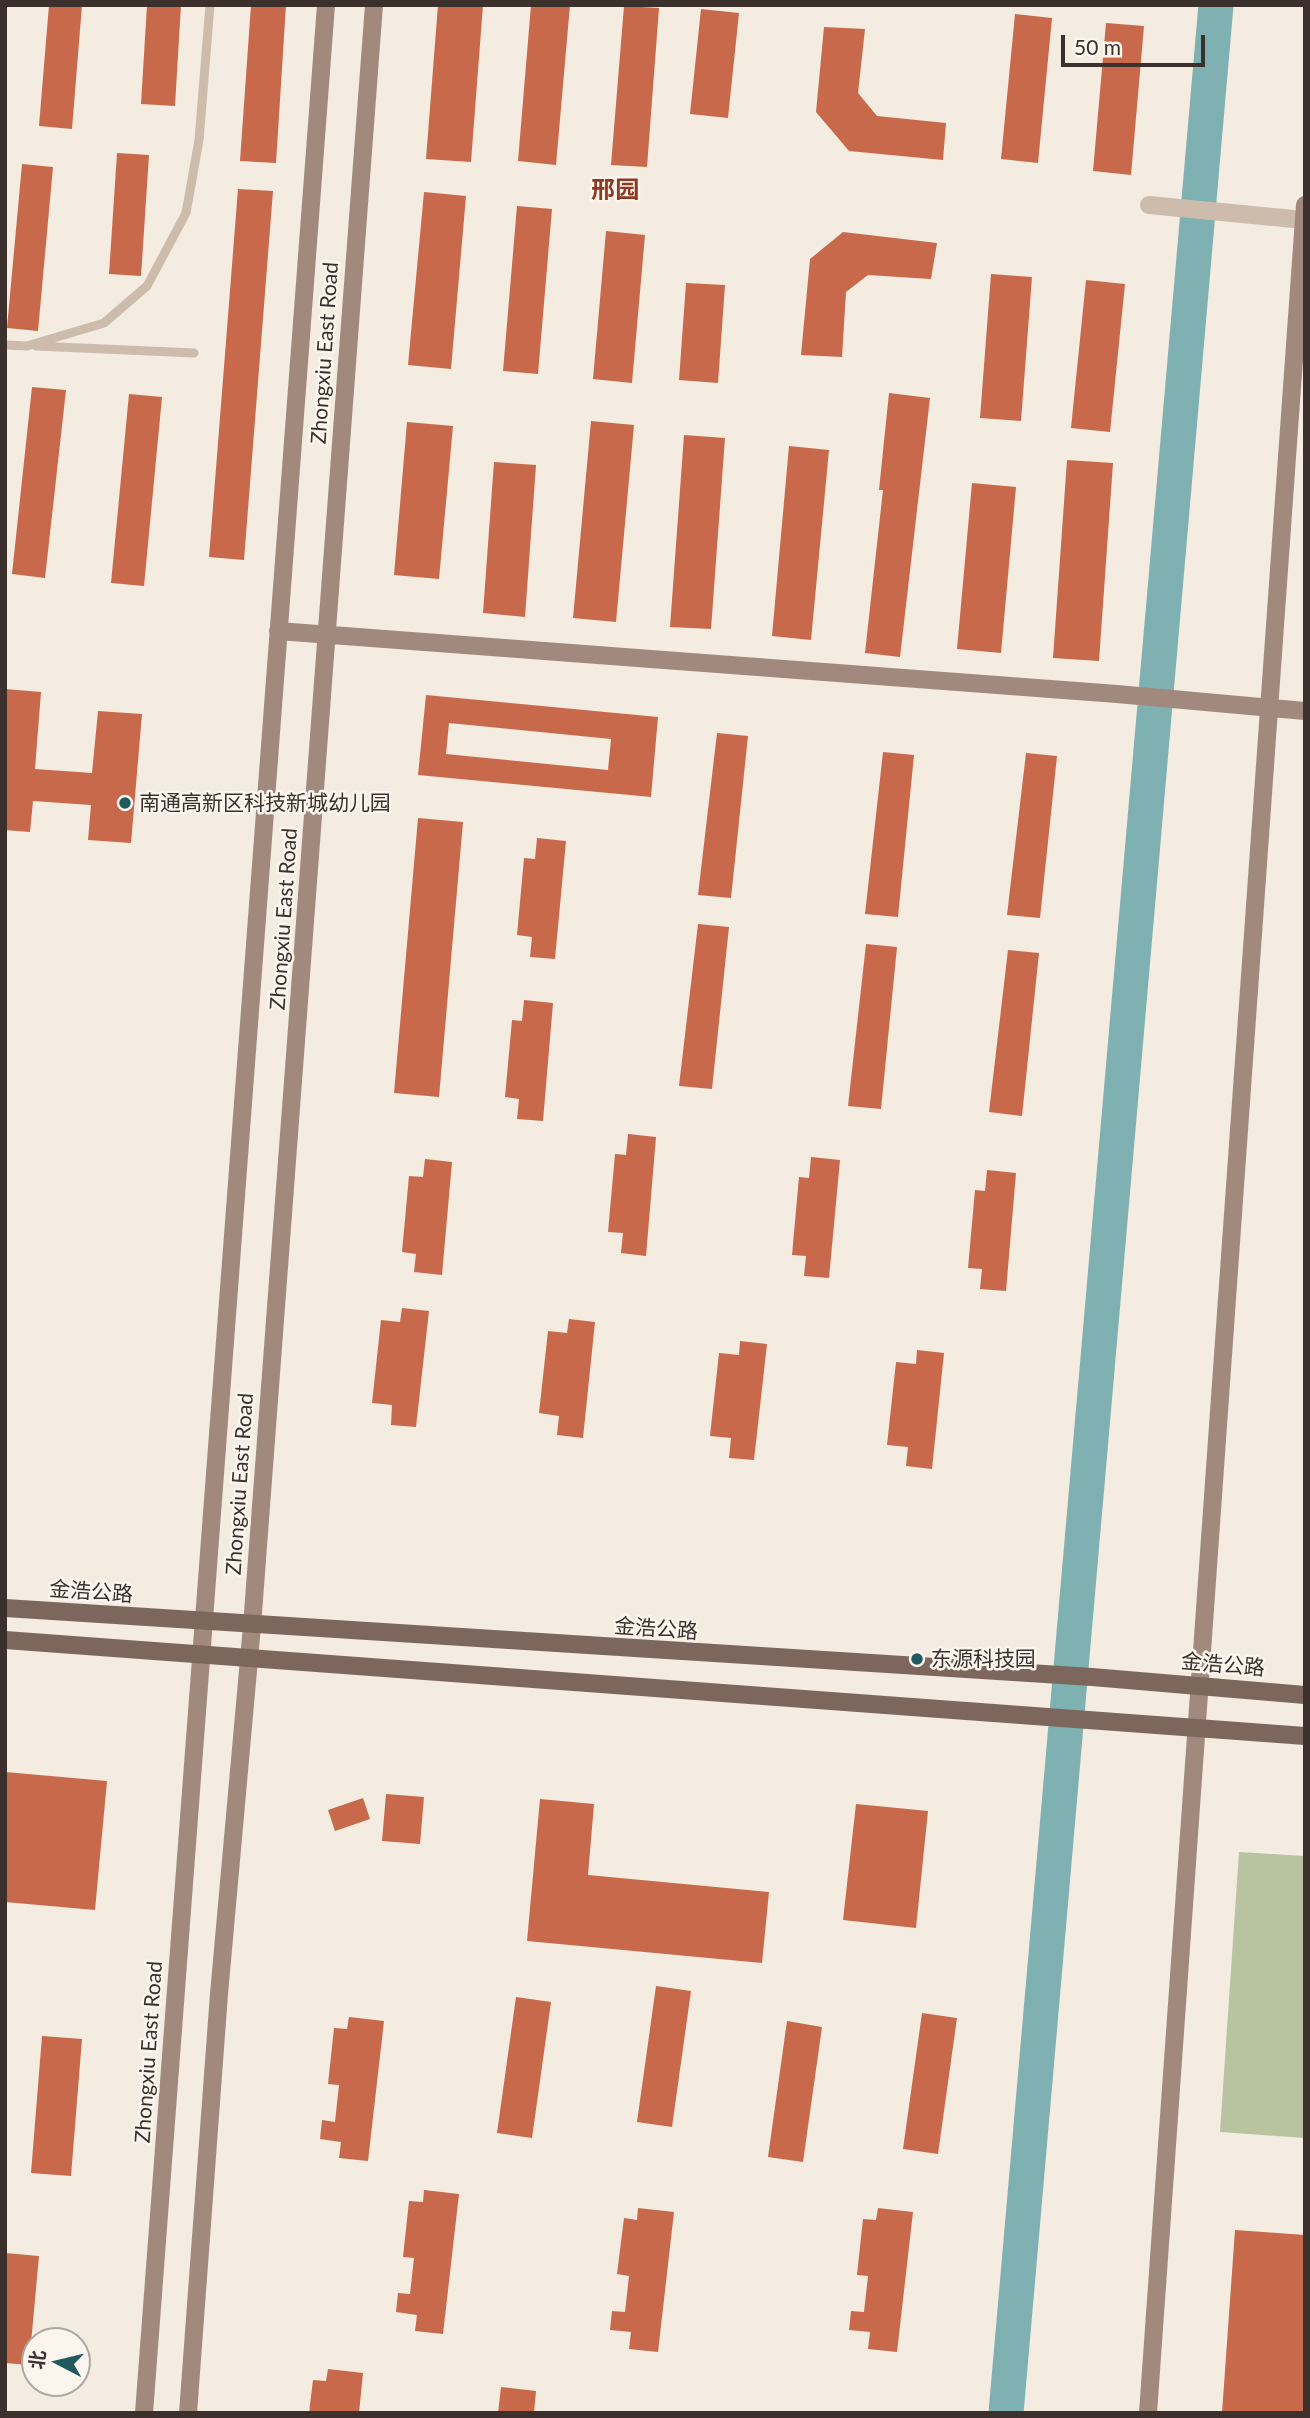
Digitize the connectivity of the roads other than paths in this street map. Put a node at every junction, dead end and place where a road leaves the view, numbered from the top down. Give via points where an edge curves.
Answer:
1 (210, 5) edge
2 (326, 5) edge
3 (374, 5) edge
4 (1155, 206) dead end
5 (1304, 213) edge
6 (5, 345) edge
7 (27, 346) junction
8 (194, 353) dead end
9 (278, 631) junction
10 (328, 635) junction
11 (1271, 709) junction
12 (1305, 711) edge
13 (5, 1608) edge
14 (204, 1623) junction
15 (252, 1626) junction
16 (5, 1640) edge
17 (202, 1653) junction
18 (250, 1656) junction
19 (1197, 1686) junction
20 (1305, 1695) edge
21 (1193, 1729) junction
22 (1305, 1736) edge
23 (144, 2413) edge
24 (188, 2413) edge
25 (1148, 2413) edge

1 - 7 lane via 199,141 186,213 146,286 104,323
2 - 9 main road, Zhongxiu East Road
3 - 10 main road, Zhongxiu East Road
4 - 5 street via 1222,213
5 - 11 main road
6 - 7 lane
7 - 8 lane
9 - 10 main road
9 - 14 main road, Zhongxiu East Road
10 - 11 main road
10 - 15 main road, Zhongxiu East Road
11 - 12 main road
11 - 19 main road
13 - 14 main road, 金浩公路
14 - 15 main road, 金浩公路
14 - 17 main road, Zhongxiu East Road
15 - 18 main road, Zhongxiu East Road
15 - 19 main road, 金浩公路
16 - 17 main road
17 - 18 main road
17 - 23 main road, Zhongxiu East Road
18 - 21 main road
18 - 24 main road
19 - 20 main road, 金浩公路
19 - 21 main road
21 - 22 main road
21 - 25 main road

